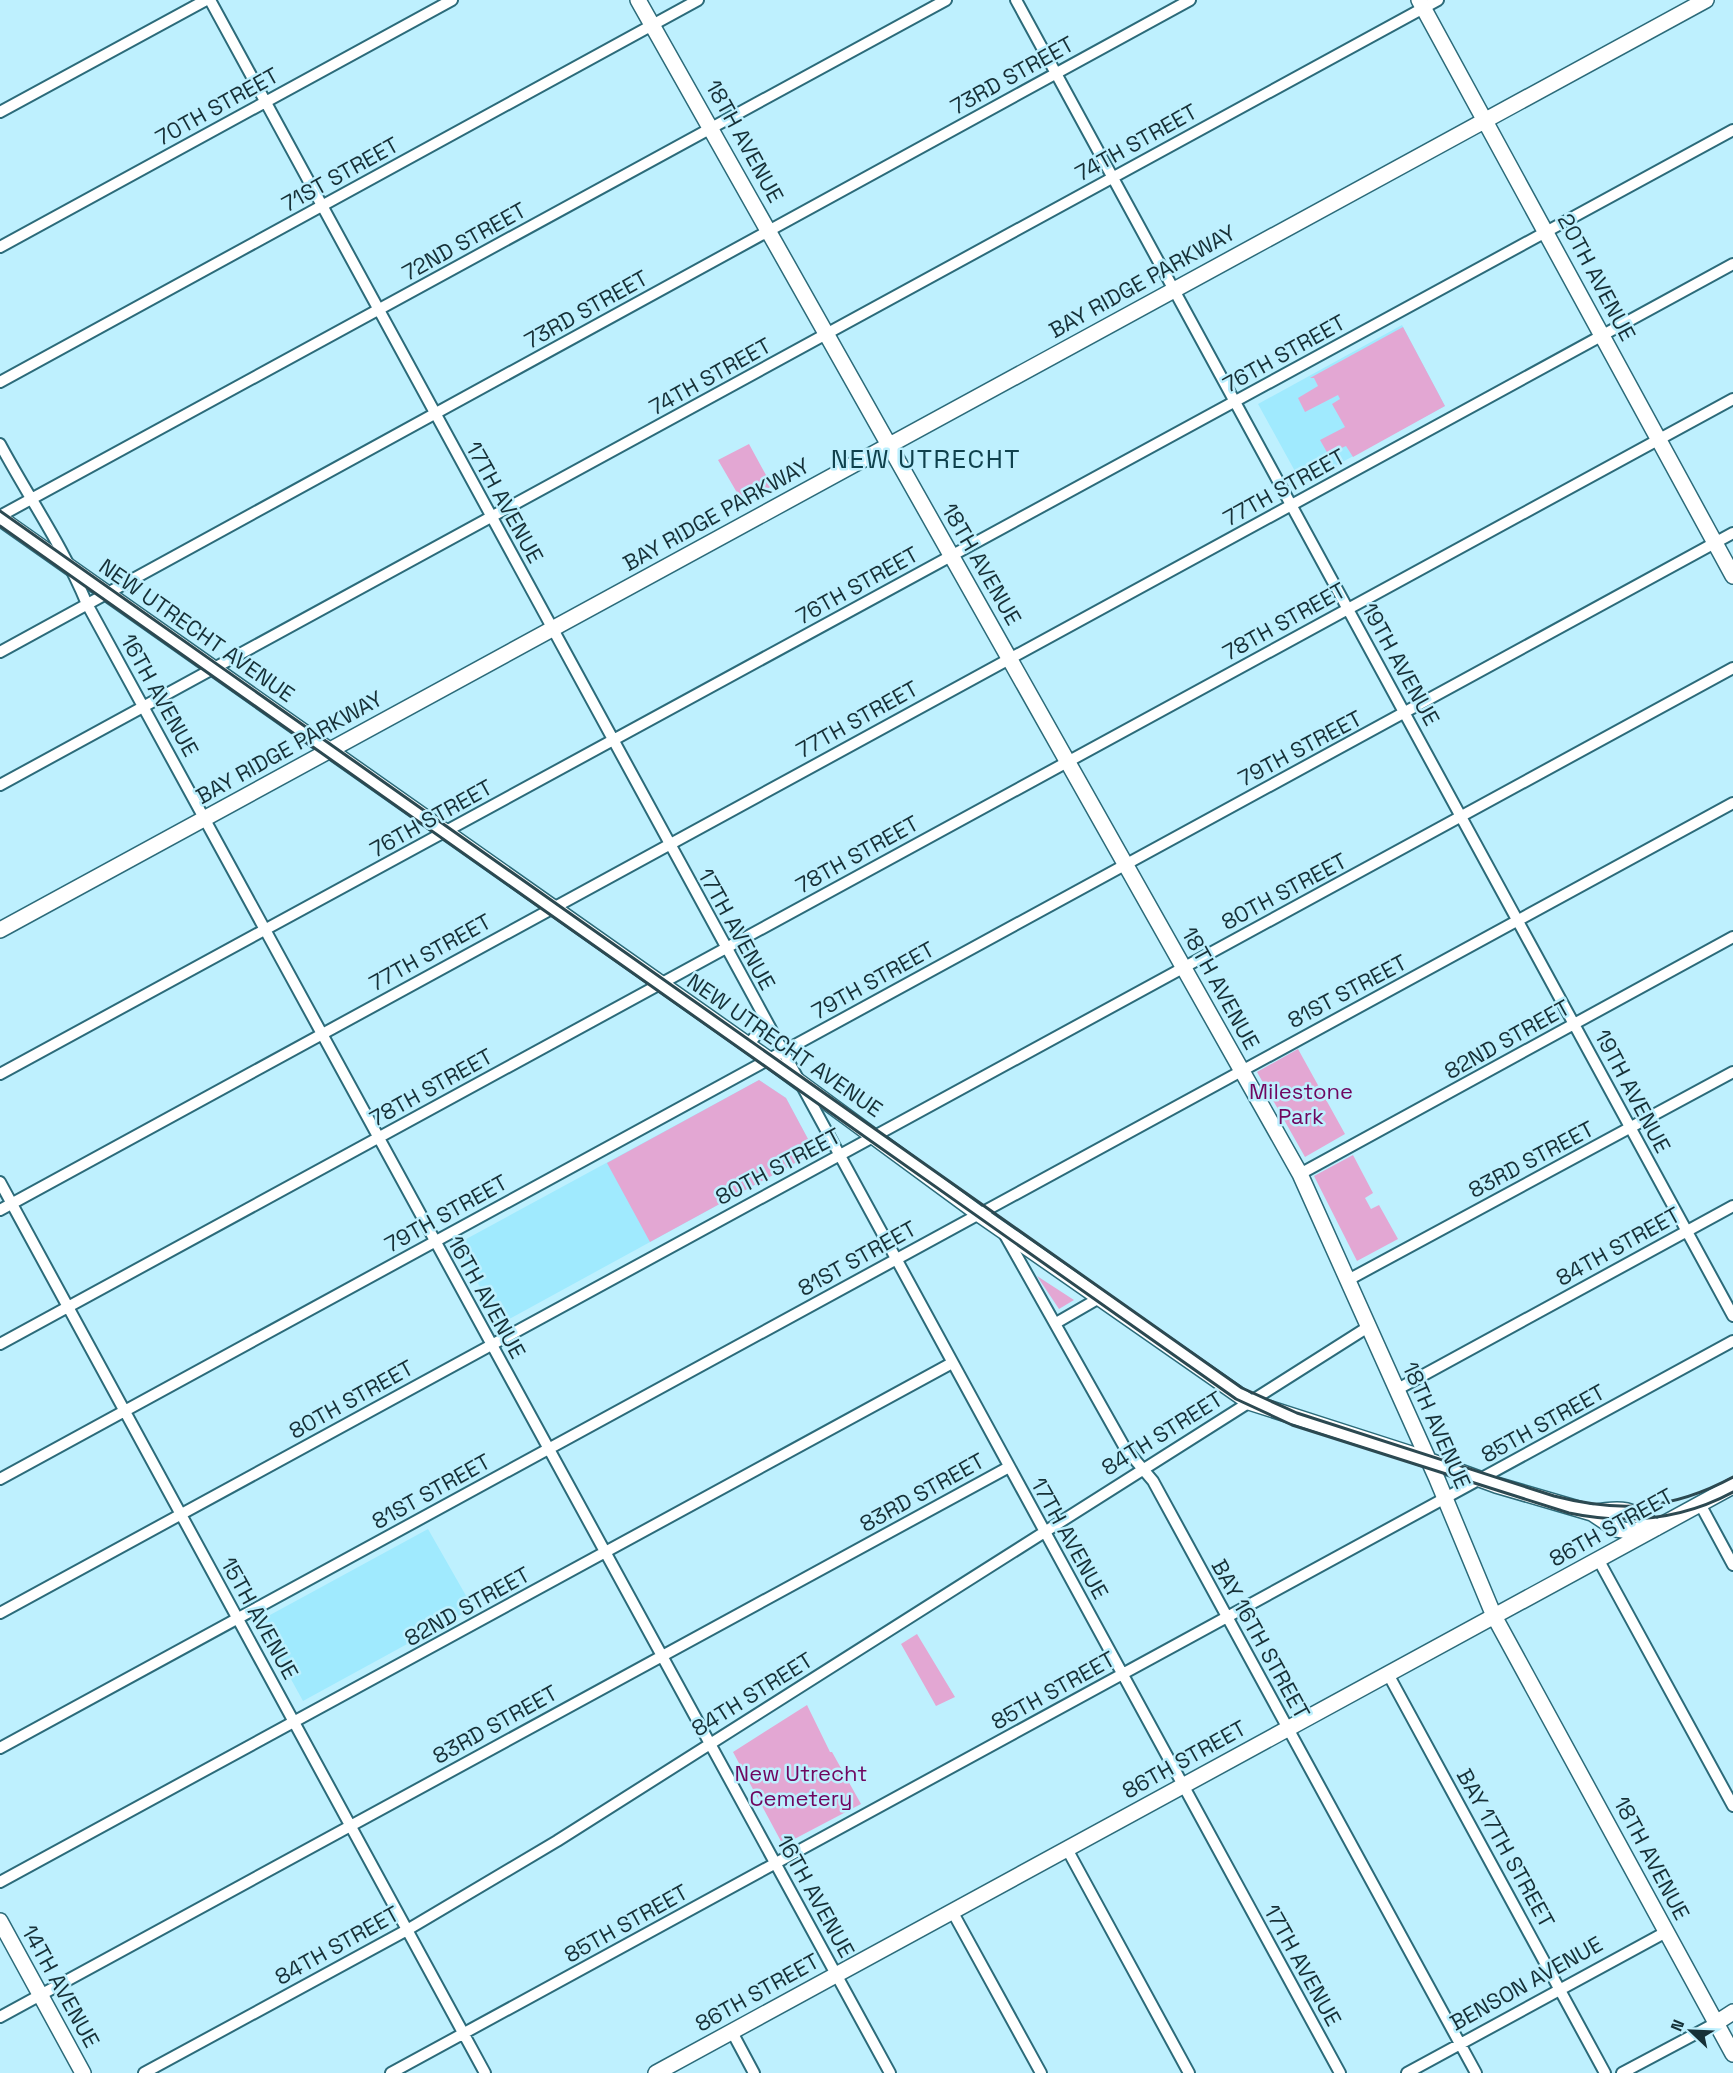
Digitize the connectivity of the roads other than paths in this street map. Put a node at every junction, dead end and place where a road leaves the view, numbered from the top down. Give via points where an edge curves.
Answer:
1 (208, 0) edge
2 (452, 0) edge
3 (638, 0) edge
4 (698, 0) edge
5 (946, 0) edge
6 (1016, 0) edge
7 (1190, 0) edge
8 (1438, 0) edge
9 (1706, 0) edge
10 (1421, 4) edge
11 (652, 25) junction
12 (1055, 74) junction
13 (265, 102) junction
14 (0, 112) edge
15 (1486, 120) junction
16 (711, 128) junction
17 (1733, 130) edge
18 (1112, 177) junction
19 (322, 206) junction
20 (770, 231) junction
21 (1547, 232) junction
22 (0, 247) edge
23 (1733, 264) edge
24 (1174, 289) junction
25 (378, 310) junction
26 (828, 334) junction
27 (1602, 335) junction
28 (0, 382) edge
29 (1733, 399) edge
30 (1236, 402) junction
31 (435, 414) junction
32 (1659, 440) junction
33 (0, 444) edge
34 (889, 444) junction
35 (30, 500) junction
36 (1293, 505) junction
37 (0, 517) edge
38 (491, 517) junction
39 (1733, 533) edge
40 (1714, 543) junction
41 (951, 555) junction
42 (74, 571) junction
43 (1733, 576) edge
44 (105, 593) junction
45 (87, 604) junction
46 (1348, 608) junction
47 (552, 629) junction
48 (0, 651) edge
49 (1009, 659) junction
50 (1733, 668) edge
51 (214, 669) junction
52 (145, 706) junction
53 (1405, 712) junction
54 (614, 741) junction
55 (330, 750) junction
56 (1067, 762) junction
57 (0, 785) edge
58 (1733, 803) edge
59 (1462, 816) junction
60 (206, 818) junction
61 (445, 833) junction
62 (668, 844) junction
63 (1125, 865) junction
64 (551, 909) junction
65 (1518, 920) junction
66 (0, 930) edge
67 (267, 930) junction
68 (1733, 937) edge
69 (725, 948) junction
70 (1183, 967) junction
71 (660, 984) junction
72 (767, 1022) junction
73 (1575, 1024) junction
74 (323, 1033) junction
75 (748, 1045) junction
76 (783, 1051) junction
77 (768, 1059) junction
78 (1241, 1070) junction
79 (1733, 1071) edge
80 (0, 1074) edge
81 (800, 1082) junction
82 (1630, 1128) junction
83 (874, 1136) junction
84 (380, 1137) junction
85 (838, 1155) junction
86 (1300, 1174) junction
87 (0, 1182) edge
88 (12, 1203) junction
89 (1733, 1206) edge
90 (0, 1210) edge
91 (979, 1214) junction
92 (1002, 1230) junction
93 (1687, 1231) junction
94 (434, 1241) junction
95 (895, 1259) junction
96 (1348, 1280) junction
97 (1101, 1297) junction
98 (69, 1307) junction
99 (1733, 1316) edge
100 (1056, 1323) junction
101 (1368, 1327) junction
102 (1733, 1341) edge
103 (0, 1344) edge
104 (490, 1344) junction
105 (952, 1363) junction
106 (1396, 1390) junction
107 (1249, 1402) junction
108 (125, 1411) junction
109 (549, 1448) junction
110 (1427, 1460) junction
111 (1009, 1467) junction
112 (1143, 1468) junction
113 (0, 1479) edge
114 (1479, 1479) junction
115 (1733, 1486) edge
116 (1445, 1498) junction
117 (1700, 1504) junction
118 (182, 1515) junction
119 (1656, 1528) junction
120 (1043, 1532) junction
121 (604, 1552) junction
122 (1598, 1559) junction
123 (1733, 1564) edge
124 (0, 1613) edge
125 (1494, 1616) junction
126 (1226, 1617) junction
127 (238, 1618) junction
128 (661, 1656) junction
129 (1123, 1674) junction
130 (1388, 1674) junction
131 (295, 1722) junction
132 (1288, 1728) junction
133 (710, 1744) junction
134 (0, 1748) edge
135 (1183, 1785) junction
136 (1733, 1806) edge
137 (351, 1826) junction
138 (1066, 1849) junction
139 (775, 1863) junction
140 (0, 1882) edge
141 (952, 1911) junction
142 (0, 1921) edge
143 (407, 1930) junction
144 (1666, 1932) junction
145 (836, 1975) junction
146 (1561, 1989) junction
147 (40, 1995) junction
148 (1733, 2012) edge
149 (0, 2017) edge
150 (1716, 2023) junction
151 (732, 2032) junction
152 (463, 2034) junction
153 (1460, 2044) junction
154 (1733, 2054) edge
155 (83, 2073) edge
156 (144, 2073) edge
157 (391, 2073) edge
158 (485, 2073) edge
159 (656, 2073) edge
160 (754, 2073) edge
161 (890, 2073) edge
162 (1041, 2073) edge
163 (1189, 2073) edge
164 (1340, 2073) edge
165 (1407, 2073) edge
166 (1476, 2073) edge
167 (1605, 2073) edge
168 (1622, 2073) edge

1 - 13 street, 17TH AVENUE
1 - 14 street
2 - 13 street, 70TH STREET
3 - 11 street, 18TH AVENUE
4 - 11 street, 71ST STREET
5 - 16 street, 72ND STREET
6 - 12 street, 19TH AVENUE
7 - 12 street, 73RD STREET
8 - 10 street, 74TH STREET
9 - 15 street, BAY RIDGE PARKWAY
10 - 15 street, 20TH AVENUE
10 - 18 street, 74TH STREET
11 - 16 street, 18TH AVENUE
11 - 19 street, 71ST STREET
12 - 18 street, 19TH AVENUE
12 - 20 street, 73RD STREET
13 - 19 street, 17TH AVENUE
13 - 22 street, 70TH STREET
15 - 21 street, 20TH AVENUE
15 - 24 street, BAY RIDGE PARKWAY
16 - 20 street, 18TH AVENUE
16 - 25 street, 72ND STREET
17 - 21 street, 76TH STREET
18 - 24 street, 19TH AVENUE
18 - 26 street, 74TH STREET
19 - 25 street, 17TH AVENUE
19 - 28 street, 71ST STREET
20 - 26 street, 18TH AVENUE
20 - 31 street, 73RD STREET
21 - 27 street, 20TH AVENUE
21 - 30 street, 76TH STREET
23 - 27 street, 77TH STREET
24 - 30 street, 19TH AVENUE
24 - 34 street, BAY RIDGE PARKWAY
25 - 31 street, 17TH AVENUE
25 - 35 street, 72ND STREET
26 - 34 street, 18TH AVENUE
26 - 38 street, 74TH STREET
27 - 32 street, 20TH AVENUE
27 - 36 street, 77TH STREET
29 - 32 street, 78TH STREET
30 - 36 street, 19TH AVENUE
30 - 41 street, 76TH STREET
31 - 38 street, 17TH AVENUE
31 - 44 street, 73RD STREET
32 - 40 street, 20TH AVENUE
32 - 46 street, 78TH STREET
33 - 35 street, 16TH AVENUE
34 - 41 street, 18TH AVENUE
34 - 47 street, BAY RIDGE PARKWAY
35 - 37 street, 72ND STREET
35 - 42 street, 16TH AVENUE via 38,507
36 - 46 street, 19TH AVENUE
36 - 49 street, 77TH STREET
37 - 42 street, NEW UTRECHT AVENUE
38 - 47 street, 17TH AVENUE
38 - 51 street, 74TH STREET
39 - 40 street, 79TH STREET
40 - 43 street, 20TH AVENUE
40 - 53 street, 79TH STREET
41 - 49 street, 18TH AVENUE
41 - 54 street, 76TH STREET
42 - 44 street, NEW UTRECHT AVENUE
42 - 45 street, 16TH AVENUE
44 - 45 street, 73RD STREET
44 - 51 street, NEW UTRECHT AVENUE
45 - 48 street, 73RD STREET
45 - 52 street, 16TH AVENUE
46 - 53 street, 19TH AVENUE
46 - 56 street, 78TH STREET
47 - 54 street, 17TH AVENUE
47 - 55 street, BAY RIDGE PARKWAY
49 - 56 street, 18TH AVENUE
49 - 62 street, 77TH STREET
50 - 59 street, 80TH STREET
51 - 52 street, 74TH STREET
51 - 55 street, NEW UTRECHT AVENUE
52 - 57 street, 74TH STREET
52 - 60 street, 16TH AVENUE
53 - 59 street, 19TH AVENUE
53 - 63 street, 79TH STREET
54 - 61 street, 76TH STREET
54 - 62 street, 17TH AVENUE
55 - 60 street, BAY RIDGE PARKWAY
55 - 61 street, NEW UTRECHT AVENUE
56 - 63 street, 18TH AVENUE
56 - 69 street, 78TH STREET
58 - 65 street, 81ST STREET
59 - 65 street, 19TH AVENUE
59 - 70 street, 80TH STREET
60 - 66 street, BAY RIDGE PARKWAY
60 - 67 street, 16TH AVENUE
61 - 64 street, NEW UTRECHT AVENUE
61 - 67 street, 76TH STREET
62 - 64 street, 77TH STREET
62 - 69 street, 17TH AVENUE
63 - 70 street, 18TH AVENUE
63 - 76 street, 79TH STREET
64 - 71 street, NEW UTRECHT AVENUE
64 - 74 street, 77TH STREET
65 - 73 street, 19TH AVENUE
65 - 78 street, 81ST STREET
67 - 74 street, 16TH AVENUE
67 - 80 street, 76TH STREET
68 - 73 street, 82ND STREET
69 - 71 street, 78TH STREET
69 - 72 street, 17TH AVENUE
70 - 78 street, 18TH AVENUE
70 - 83 street, 80TH STREET
71 - 75 street, NEW UTRECHT AVENUE
71 - 84 street, 78TH STREET
72 - 75 street, 17TH AVENUE
72 - 76 street, 17TH AVENUE
73 - 82 street, 19TH AVENUE
73 - 86 street, 82ND STREET
74 - 84 street, 16TH AVENUE
74 - 88 street, 77TH STREET
75 - 77 street, NEW UTRECHT AVENUE
76 - 77 street, 79TH STREET
76 - 81 street, 17TH AVENUE
77 - 81 street, NEW UTRECHT AVENUE
77 - 94 street, 79TH STREET
78 - 86 street, 18TH AVENUE
78 - 91 street, 81ST STREET
79 - 82 street, 83RD STREET
81 - 83 street, NEW UTRECHT AVENUE
81 - 85 street, 17TH AVENUE
82 - 93 street, 19TH AVENUE
82 - 96 street, 83RD STREET
83 - 85 street, 80TH STREET
83 - 91 street, NEW UTRECHT AVENUE
84 - 94 street, 16TH AVENUE
84 - 98 street, 78TH STREET
85 - 95 street, 17TH AVENUE
85 - 104 street, 80TH STREET
86 - 96 street, 18TH AVENUE
87 - 88 street, 15TH AVENUE
88 - 90 street, 77TH STREET
88 - 98 street, 15TH AVENUE
89 - 93 street, 84TH STREET
91 - 92 street, NEW UTRECHT AVENUE
91 - 95 street, 81ST STREET
92 - 97 street, NEW UTRECHT AVENUE
92 - 100 street, BAY 16TH STREET
93 - 99 street, 19TH AVENUE
93 - 106 street, 84TH STREET
94 - 104 street, 16TH AVENUE
94 - 108 street, 79TH STREET
95 - 105 street, 17TH AVENUE
95 - 109 street, 81ST STREET
96 - 101 street, 18TH AVENUE
97 - 100 street
97 - 107 street, NEW UTRECHT AVENUE
98 - 103 street, 78TH STREET
98 - 108 street, 15TH AVENUE
100 - 112 street, BAY 16TH STREET via 1125,1448
101 - 106 street, 18TH AVENUE
101 - 107 street, 84TH STREET
102 - 114 street, 85TH STREET
104 - 109 street, 16TH AVENUE
104 - 118 street, 80TH STREET
105 - 111 street, 17TH AVENUE
105 - 121 street, 82ND STREET
106 - 110 street, 18TH AVENUE
107 - 110 street, NEW UTRECHT AVENUE
107 - 112 street, 84TH STREET
108 - 113 street, 79TH STREET
108 - 118 street, 15TH AVENUE
109 - 121 street, 16TH AVENUE
109 - 127 street, 81ST STREET
110 - 114 street, NEW UTRECHT AVENUE
110 - 116 street, 18TH AVENUE
111 - 120 street, 17TH AVENUE
111 - 128 street, 83RD STREET
112 - 120 street, 84TH STREET
112 - 126 street, BAY 16TH STREET
114 - 116 street, 85TH STREET
114 - 119 street, NEW UTRECHT AVENUE via 1592,1514 1609,1509 1642,1514
115 - 117 street, 86TH STREET
116 - 125 street, 18TH AVENUE
116 - 126 street, 85TH STREET
117 - 119 street, 86TH STREET
117 - 123 street
118 - 124 street, 80TH STREET
118 - 127 street, 15TH AVENUE
119 - 122 street, 86TH STREET
120 - 129 street, 17TH AVENUE
120 - 133 street, 84TH STREET
121 - 128 street, 16TH AVENUE
121 - 131 street, 82ND STREET
122 - 125 street, 86TH STREET
122 - 136 street
125 - 130 street, 86TH STREET
125 - 144 street, 18TH AVENUE
126 - 129 street, 85TH STREET
126 - 132 street, BAY 16TH STREET
127 - 131 street, 15TH AVENUE
127 - 134 street, 81ST STREET
128 - 133 street, 16TH AVENUE
128 - 137 street, 83RD STREET
129 - 135 street, 17TH AVENUE
129 - 139 street, 85TH STREET
130 - 132 street, 86TH STREET
130 - 146 street, BAY 17TH STREET
131 - 137 street, 15TH AVENUE
131 - 140 street, 82ND STREET
132 - 135 street, 86TH STREET
132 - 153 street, BAY 16TH STREET
133 - 139 street, 16TH AVENUE
133 - 143 street, 84TH STREET via 557,1842
135 - 138 street, 86TH STREET
135 - 164 street, 17TH AVENUE
137 - 143 street, 15TH AVENUE
137 - 147 street, 83RD STREET
138 - 141 street, 86TH STREET
138 - 163 street
139 - 145 street, 16TH AVENUE
139 - 152 street, 85TH STREET
141 - 145 street, 86TH STREET
141 - 162 street
142 - 147 street, 14TH AVENUE
143 - 152 street, 15TH AVENUE
143 - 156 street, 84TH STREET
144 - 146 street, BENSON AVENUE
144 - 150 street, 18TH AVENUE
145 - 151 street, 86TH STREET
145 - 161 street, 16TH AVENUE
146 - 153 street, BENSON AVENUE
146 - 167 street, BAY 17TH STREET
147 - 149 street, 83RD STREET
147 - 155 street, 14TH AVENUE
148 - 150 street
150 - 154 street, 18TH AVENUE
150 - 168 street
151 - 159 street, 86TH STREET
151 - 160 street
152 - 157 street, 85TH STREET
152 - 158 street, 15TH AVENUE
153 - 165 street, BENSON AVENUE
153 - 166 street, BAY 16TH STREET

